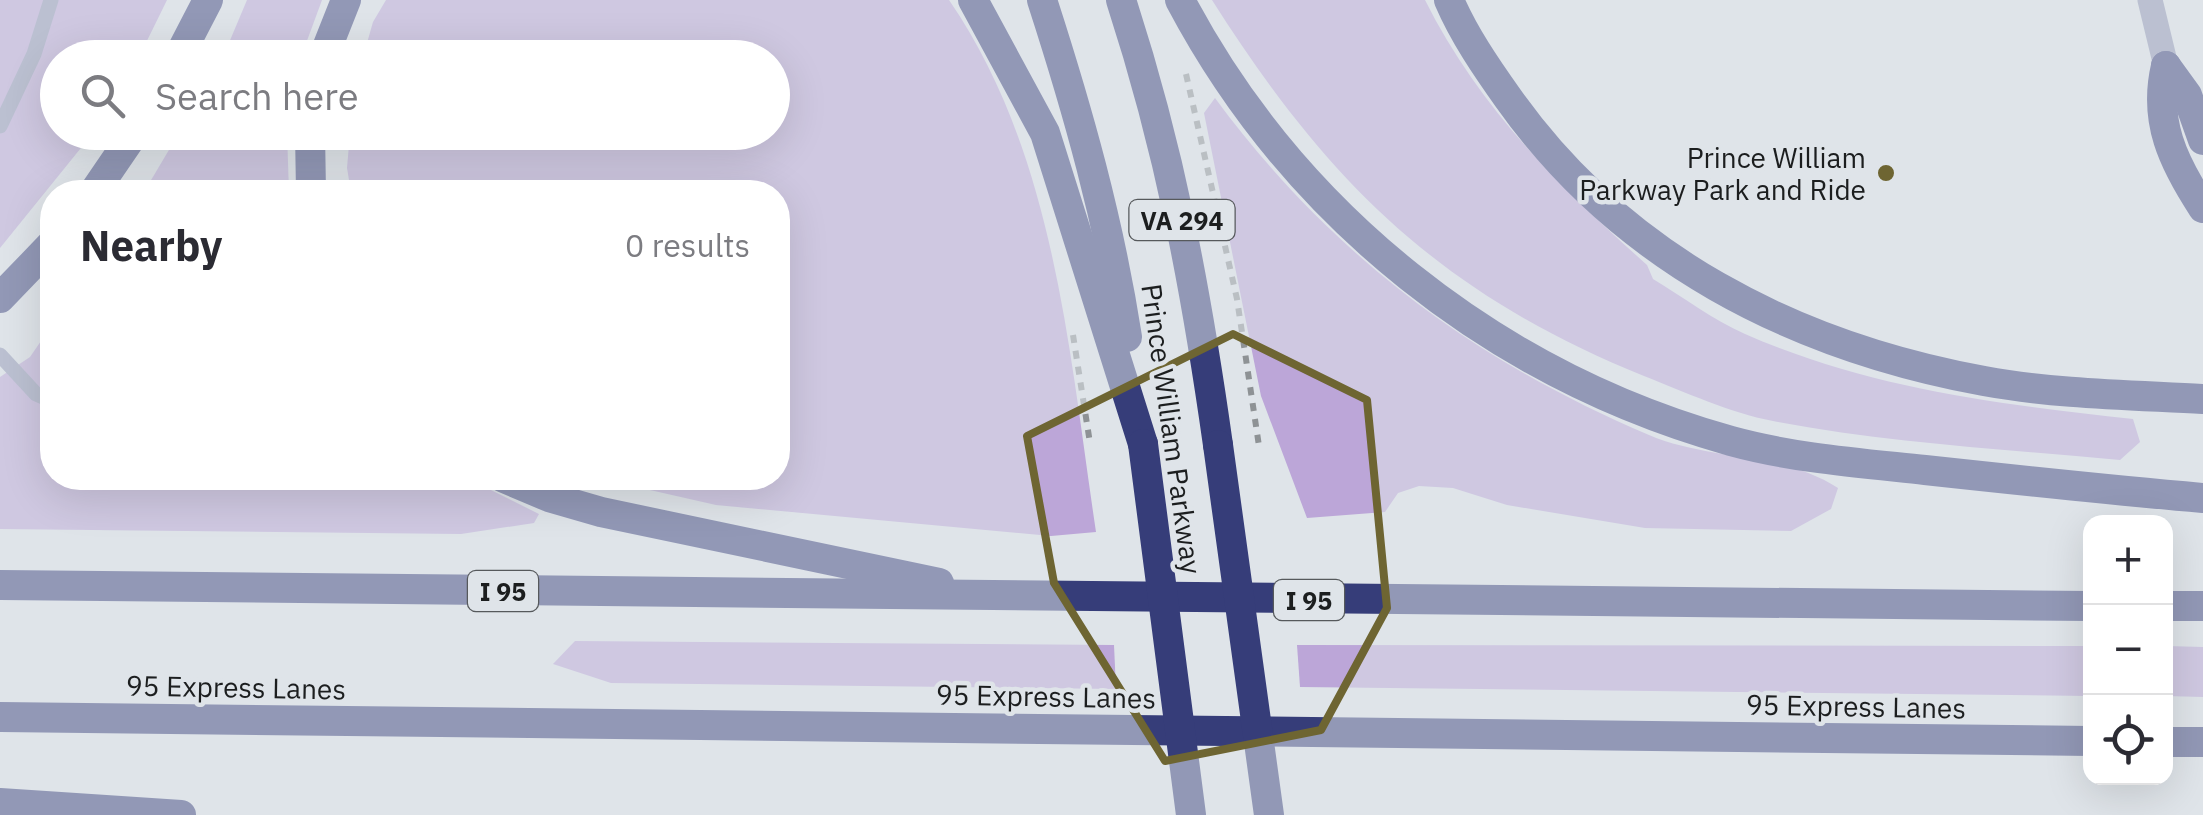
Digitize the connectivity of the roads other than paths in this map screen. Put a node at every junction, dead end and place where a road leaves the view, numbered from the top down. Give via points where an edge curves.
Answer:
1 (51, 0) edge
2 (208, 0) edge
3 (346, 0) edge
4 (973, 0) edge
5 (1042, 0) edge
6 (1121, 0) edge
7 (1180, 0) edge
8 (1449, 0) edge
9 (2150, 0) edge
10 (187, 40) edge
11 (329, 40) edge
12 (2166, 66) junction
13 (0, 126) edge
14 (2203, 140) edge
15 (123, 150) edge
16 (310, 150) edge
17 (102, 180) edge
18 (310, 180) edge
19 (2203, 208) edge
20 (40, 256) edge
21 (0, 298) edge
22 (0, 355) edge
23 (40, 396) edge
24 (2203, 399) edge
25 (1144, 444) junction
26 (531, 490) edge
27 (2203, 498) edge
28 (0, 585) edge
29 (1006, 598) junction
30 (2083, 606) edge
31 (2173, 606) edge
32 (2203, 606) edge
33 (0, 717) edge
34 (2083, 741) edge
35 (2173, 742) edge
36 (2203, 742) edge
37 (0, 803) edge
38 (181, 815) edge
39 (1191, 815) edge
40 (1269, 815) edge

1 - 13 lane
2 - 10 highway
3 - 11 highway
4 - 25 highway via 1045,133
5 - 25 highway, Prince William Parkway / VA 294 via 1113,246
6 - 40 highway, Prince William Parkway / VA 294, bridge via 1192,268
7 - 27 highway via 1247,112 1364,241 1442,302 1561,374 1645,413 1732,441 1822,459
8 - 24 highway via 1512,105 1579,185 1658,251 1745,305 1842,344 1986,381
9 - 12 street
12 - 14 highway via 2187,95
12 - 19 highway via 2160,112
15 - 17 highway
16 - 18 highway
20 - 21 highway
22 - 23 lane
25 - 39 highway, Prince William Parkway / VA 294, bridge
26 - 29 highway via 601,512
28 - 29 highway, I 95
29 - 30 highway, I 95
31 - 32 highway
33 - 34 highway, 95 Express Lanes
35 - 36 highway
37 - 38 highway

